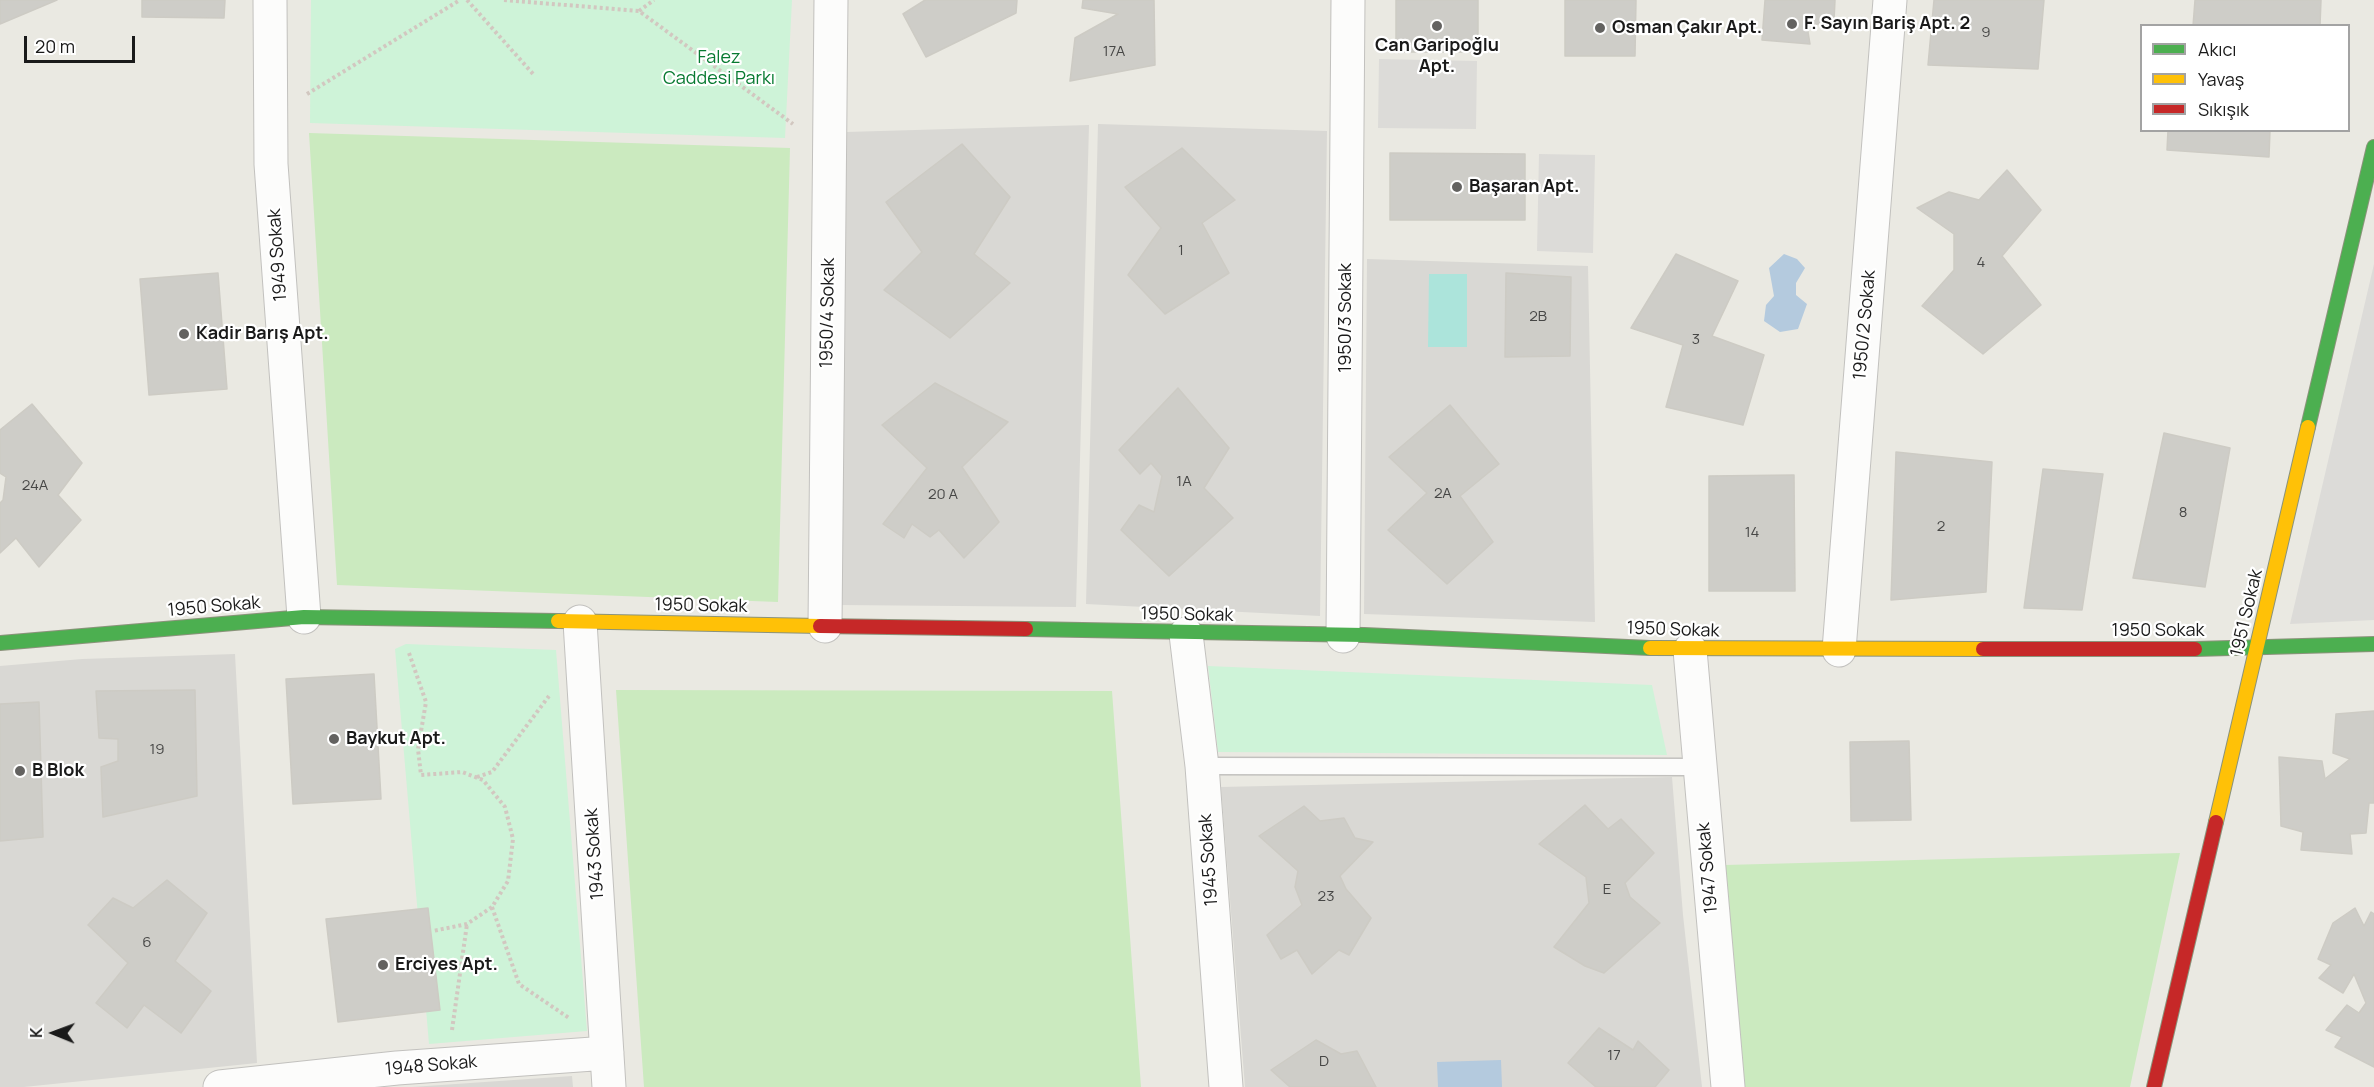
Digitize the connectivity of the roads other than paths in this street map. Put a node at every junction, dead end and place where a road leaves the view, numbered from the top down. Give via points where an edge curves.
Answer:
1 (270, 0) edge
2 (831, 0) edge
3 (1348, 0) edge
4 (1890, 0) edge
5 (2374, 147) edge
6 (304, 617) junction
7 (580, 622) junction
8 (825, 626) junction
9 (1186, 634) junction
10 (1343, 636) junction
11 (0, 643) edge
12 (2374, 644) edge
13 (2257, 649) junction
14 (1690, 650) junction
15 (1839, 650) junction
16 (1202, 766) junction
17 (1699, 767) junction
18 (607, 1053) junction
19 (220, 1087) edge
20 (609, 1087) edge
21 (1226, 1087) edge
22 (1728, 1087) edge
23 (2154, 1087) edge

1 - 6 street, 1949 Sokak via 271,164
2 - 8 street, 1950/4 Sokak
3 - 10 street, 1950/3 Sokak
4 - 15 street, 1950/2 Sokak
5 - 13 street, 1951 Sokak
6 - 7 street, 1950 Sokak
6 - 11 street, 1950 Sokak
7 - 8 street, 1950 Sokak
7 - 18 street, 1943 Sokak
8 - 9 street, 1950 Sokak
9 - 10 street, 1950 Sokak
9 - 16 street, 1945 Sokak
10 - 14 street, 1950 Sokak
12 - 13 street, 1950 Sokak
13 - 15 street, 1950 Sokak
13 - 23 street, 1951 Sokak
14 - 15 street, 1950 Sokak
14 - 17 street, 1947 Sokak
16 - 17 lane
16 - 21 street, 1945 Sokak
17 - 22 street, 1947 Sokak
18 - 19 street, 1948 Sokak via 397,1068
18 - 20 street, 1943 Sokak

